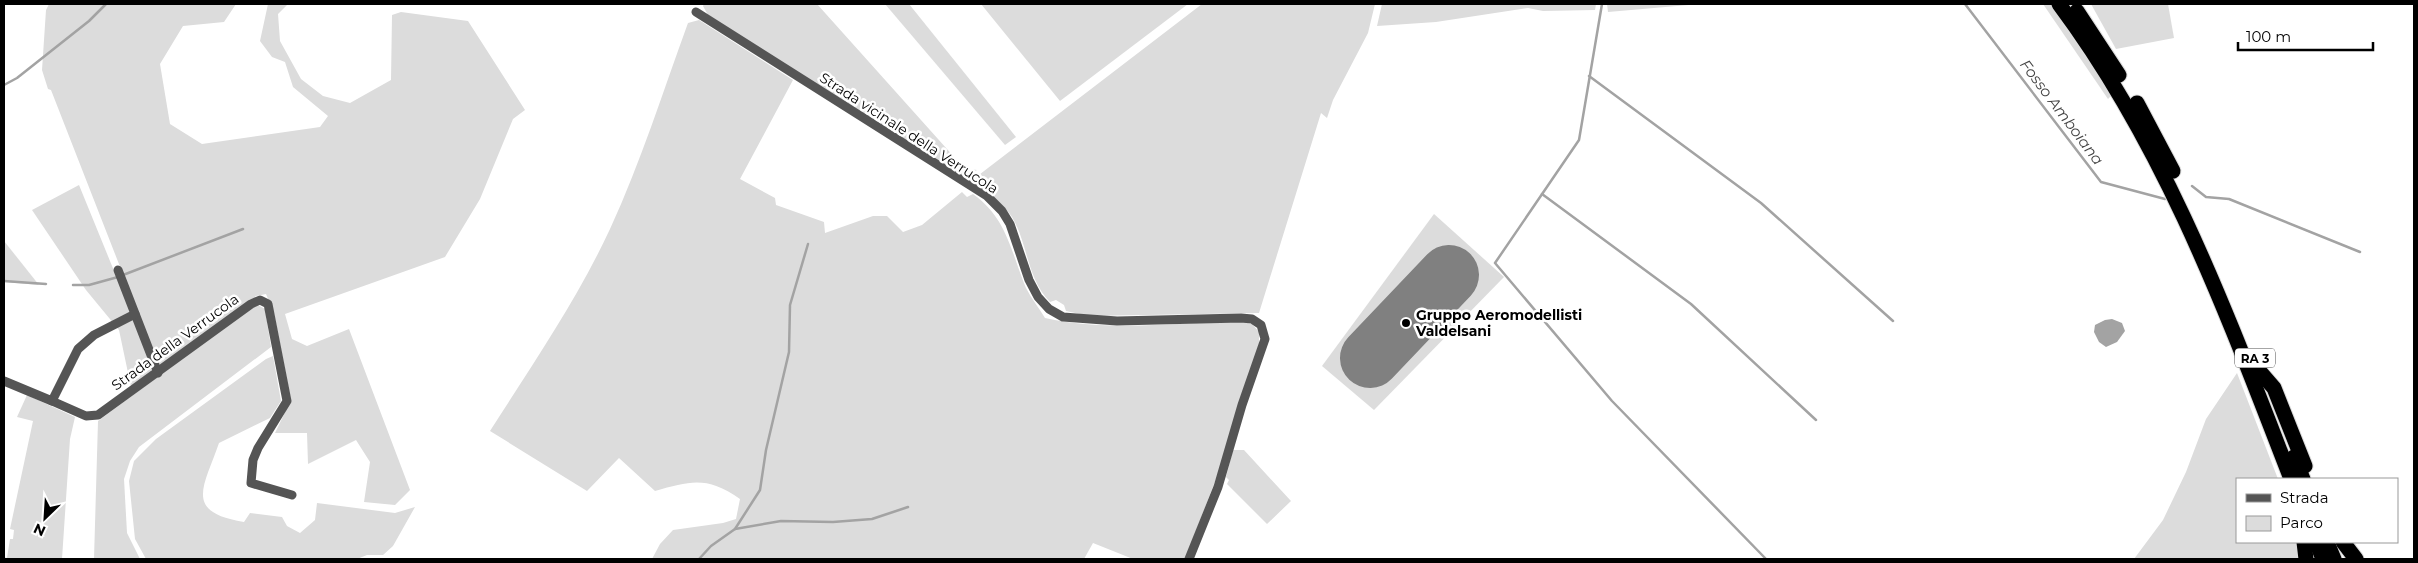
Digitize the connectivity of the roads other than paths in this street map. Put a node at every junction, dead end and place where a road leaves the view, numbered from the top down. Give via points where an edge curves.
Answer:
1 (2059, 4) edge
2 (2072, 4) edge
3 (696, 12) dead end
4 (2150, 139) junction
5 (2202, 241) junction
6 (118, 270) dead end
7 (135, 314) junction
8 (2243, 355) junction
9 (158, 373) junction
10 (2261, 373) junction
11 (4, 382) edge
12 (52, 401) junction
13 (2285, 478) edge
14 (2291, 478) edge
15 (2303, 478) edge
16 (2310, 478) edge
17 (292, 495) dead end
18 (2304, 543) edge
19 (2316, 543) edge
20 (2327, 543) edge
21 (2344, 543) edge
22 (1189, 559) edge
23 (2306, 559) edge
24 (2323, 559) edge
25 (2334, 559) edge
26 (2356, 559) edge

1 - 4 highway, RA 3
2 - 4 highway, RA 3 via 2134,98
3 - 22 street, Strada vicinale della Verrucola via 987,196 1010,224 1038,298 1063,317 1117,321 1241,318 1252,319 1261,325 1265,339 1218,487
4 - 5 highway, RA 3
5 - 8 highway, RA 3
5 - 10 highway, RA 3
6 - 7 street
7 - 9 street
7 - 12 street via 94,335 78,349
8 - 13 highway via 2250,391
8 - 14 highway, RA 3
9 - 12 street, Strada della Verrucola via 92,417
9 - 17 street, Strada della Verrucola via 251,304 260,300 268,304 287,401 258,448 253,460 251,484
10 - 15 highway, RA 3
10 - 16 highway via 2274,388
11 - 12 street, Strada della Verrucola
18 - 23 highway
19 - 24 highway
20 - 25 highway
21 - 26 highway

